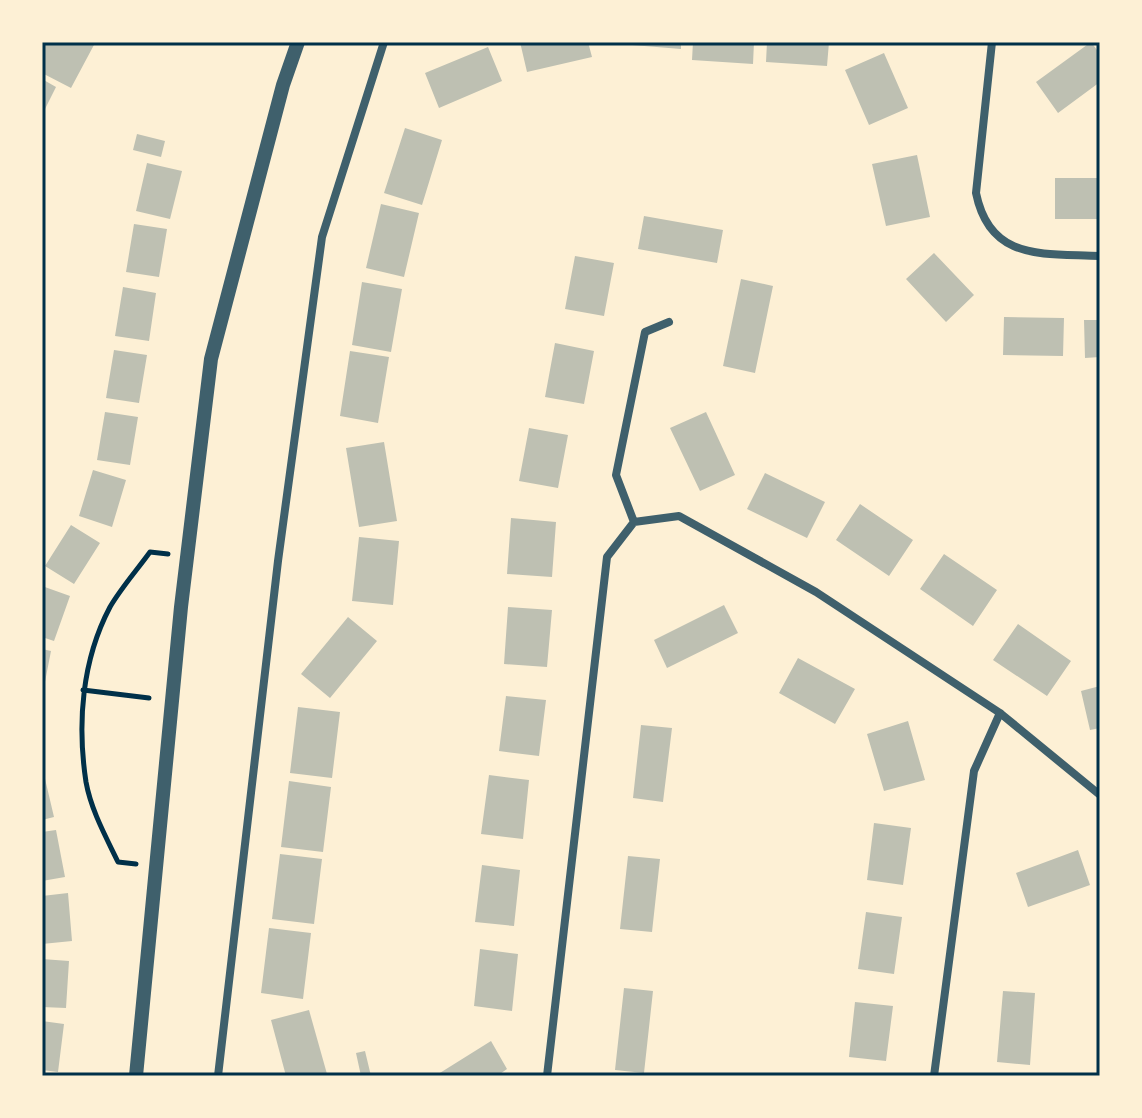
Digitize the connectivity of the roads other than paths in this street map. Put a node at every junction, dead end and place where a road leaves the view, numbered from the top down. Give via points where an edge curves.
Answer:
1 (298, 42) edge
2 (384, 42) edge
3 (992, 42) edge
4 (1100, 256) edge
5 (669, 322) dead end
6 (634, 522) junction
7 (1000, 713) junction
8 (1100, 795) edge
9 (136, 1076) edge
10 (218, 1076) edge
11 (547, 1076) edge
12 (934, 1076) edge

1 - 9 street via 211,359
2 - 10 street via 322,237
3 - 4 street via 976,193 980,212 994,232 1025,252
5 - 6 street via 645,332 616,475
6 - 7 street via 679,516 816,592
6 - 11 street via 607,557
7 - 8 street
7 - 12 street via 974,771

